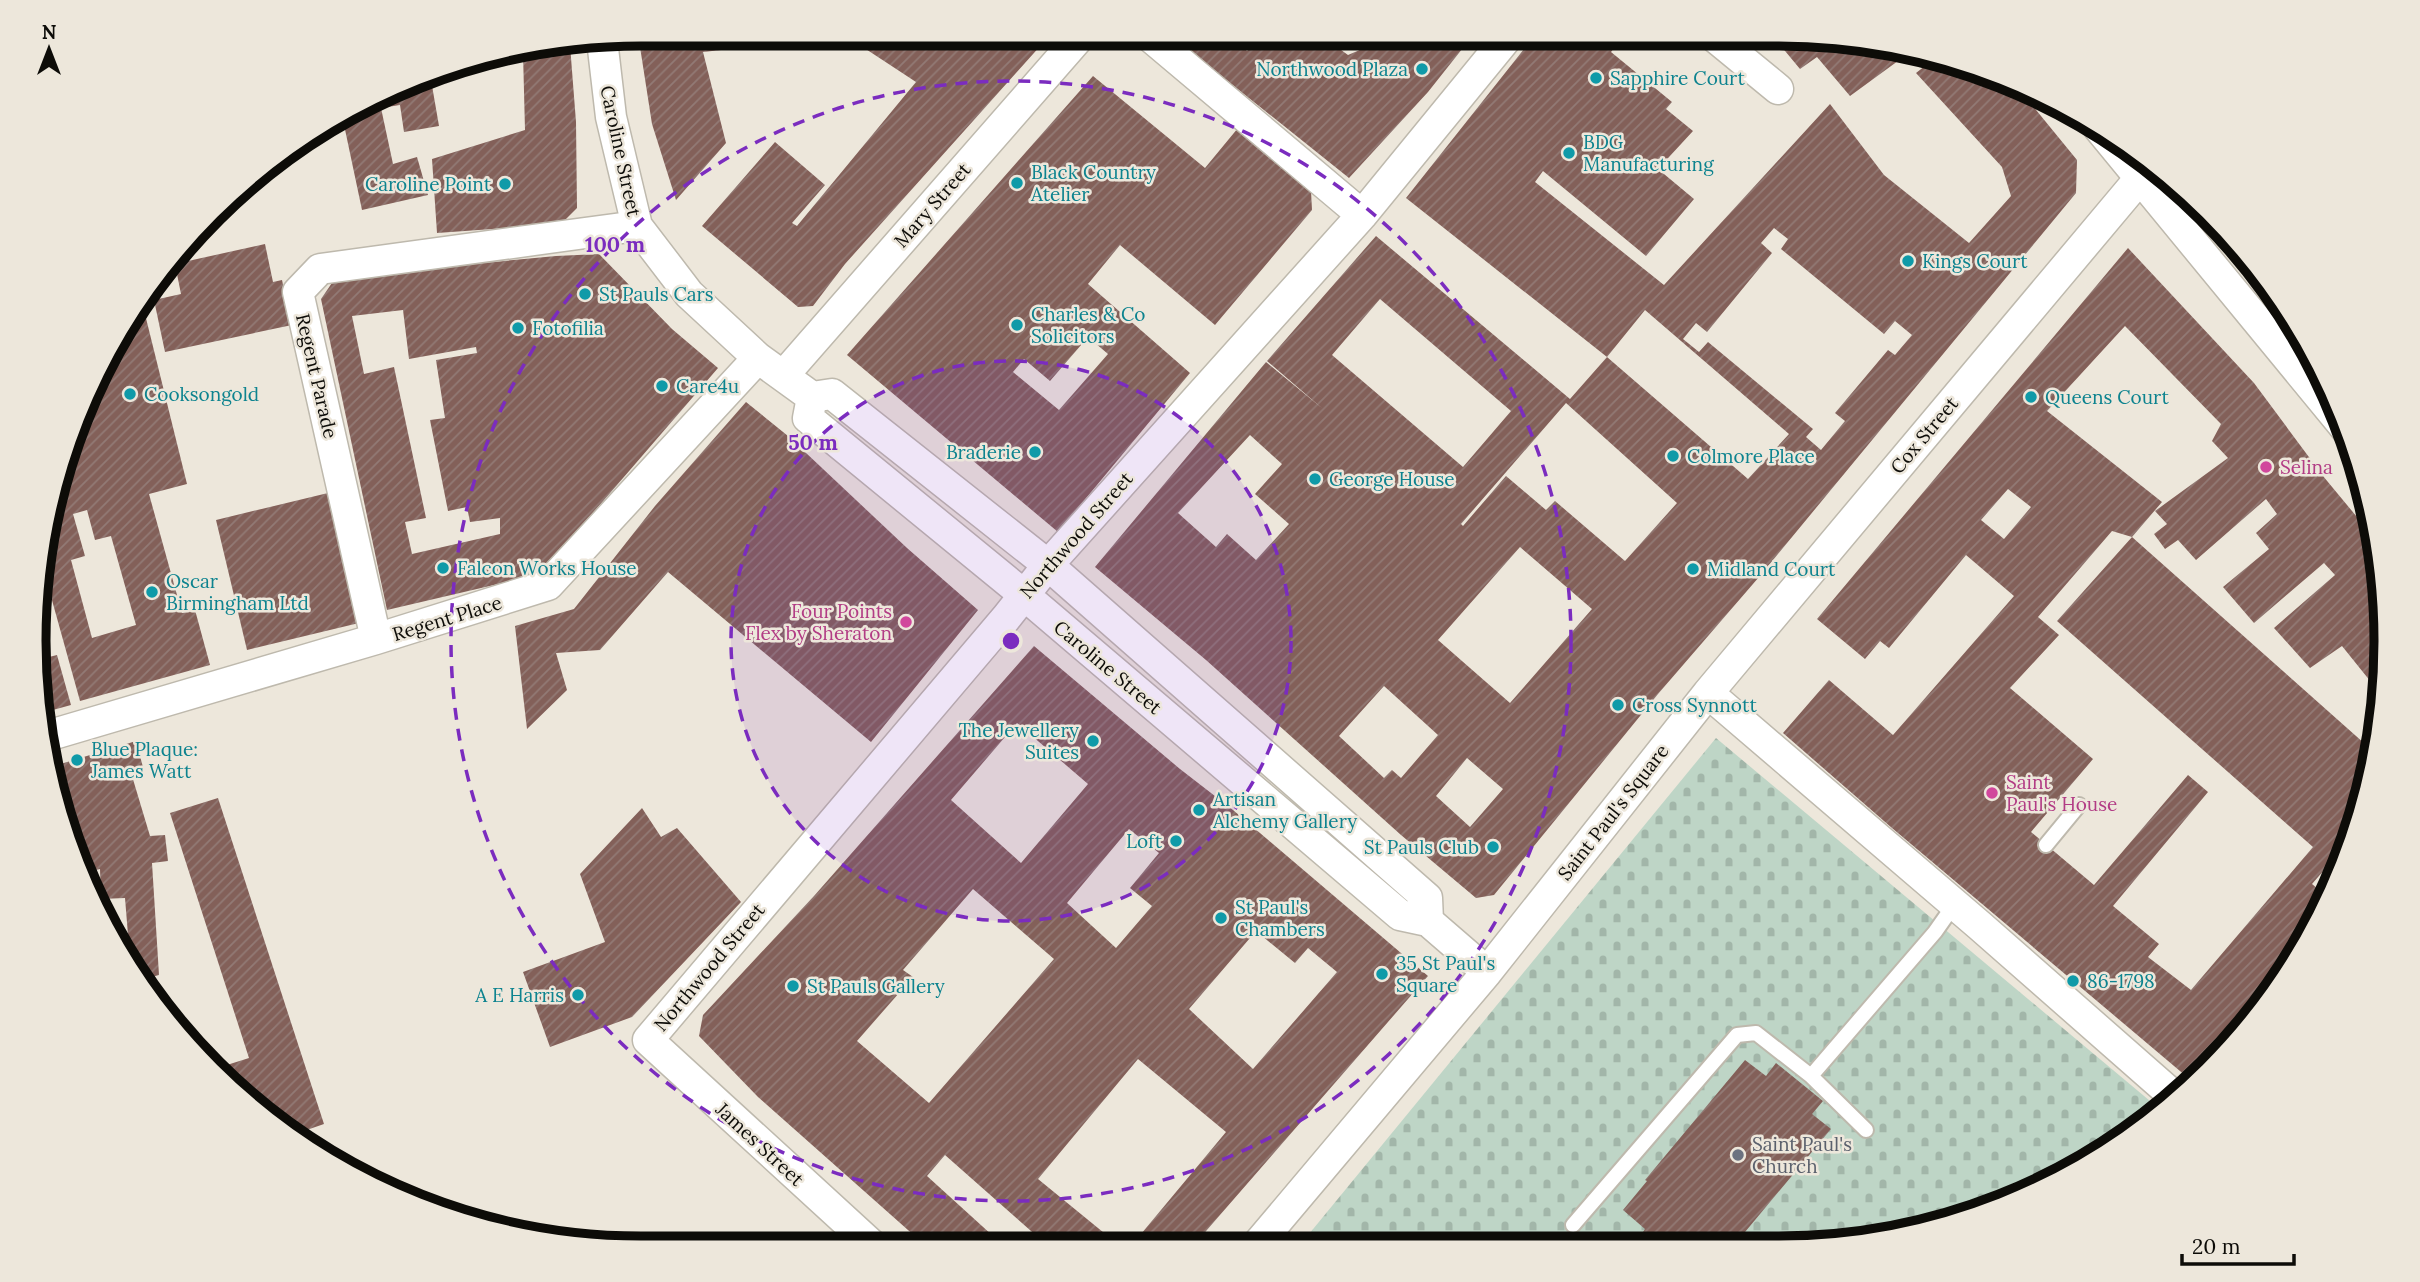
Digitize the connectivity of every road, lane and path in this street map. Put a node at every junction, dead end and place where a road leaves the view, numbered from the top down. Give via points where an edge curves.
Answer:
1 (1072, 46) edge
2 (1161, 46) edge
3 (1500, 46) edge
4 (1726, 46) edge
5 (603, 47) edge
6 (1778, 89) dead end
7 (2121, 154) edge
8 (2141, 177) junction
9 (1362, 215) junction
10 (637, 226) junction
11 (758, 358) junction
12 (783, 376) junction
13 (812, 397) junction
14 (2324, 401) edge
15 (1048, 565) junction
16 (1023, 594) junction
17 (376, 639) junction
18 (1708, 693) junction
19 (53, 734) edge
20 (2079, 805) dead end
21 (2046, 845) dead end
22 (1954, 905) junction
23 (1429, 921) junction
24 (1487, 972) junction
25 (648, 1040) joint
26 (1811, 1076) junction
27 (2169, 1091) edge
28 (1866, 1130) dead end
29 (1573, 1226) dead end
30 (862, 1236) edge
31 (1265, 1236) edge

1 - 12 street, Mary Street
2 - 9 street
3 - 9 street, Northwood Street
4 - 6 street
5 - 10 street, Caroline Street via 611,117
7 - 8 street
8 - 14 street
8 - 18 street, Cox Street
9 - 15 street, Northwood Street
10 - 11 street, Caroline Street via 689,294
10 - 17 street, Regent Parade via 320,269 298,292
11 - 12 street, Caroline Street
11 - 17 street, Regent Place via 548,585
12 - 13 street, Caroline Street
13 - 15 street, Caroline Street via 831,394
13 - 16 street, Caroline Street via 808,418
15 - 16 street, Northwood Street
15 - 23 street, Caroline Street via 1427,898
16 - 23 street, Caroline Street via 1400,915
16 - 25 street, Northwood Street
17 - 19 street, Regent Place
18 - 22 street
18 - 24 street, Saint Paul's Square
20 - 21 lane
22 - 26 lane
22 - 27 street via 1984,918
23 - 24 street, Caroline Street
24 - 31 street, Saint Paul's Square
25 - 30 street, James Street
26 - 28 lane
26 - 29 lane via 1756,1033 1737,1035

